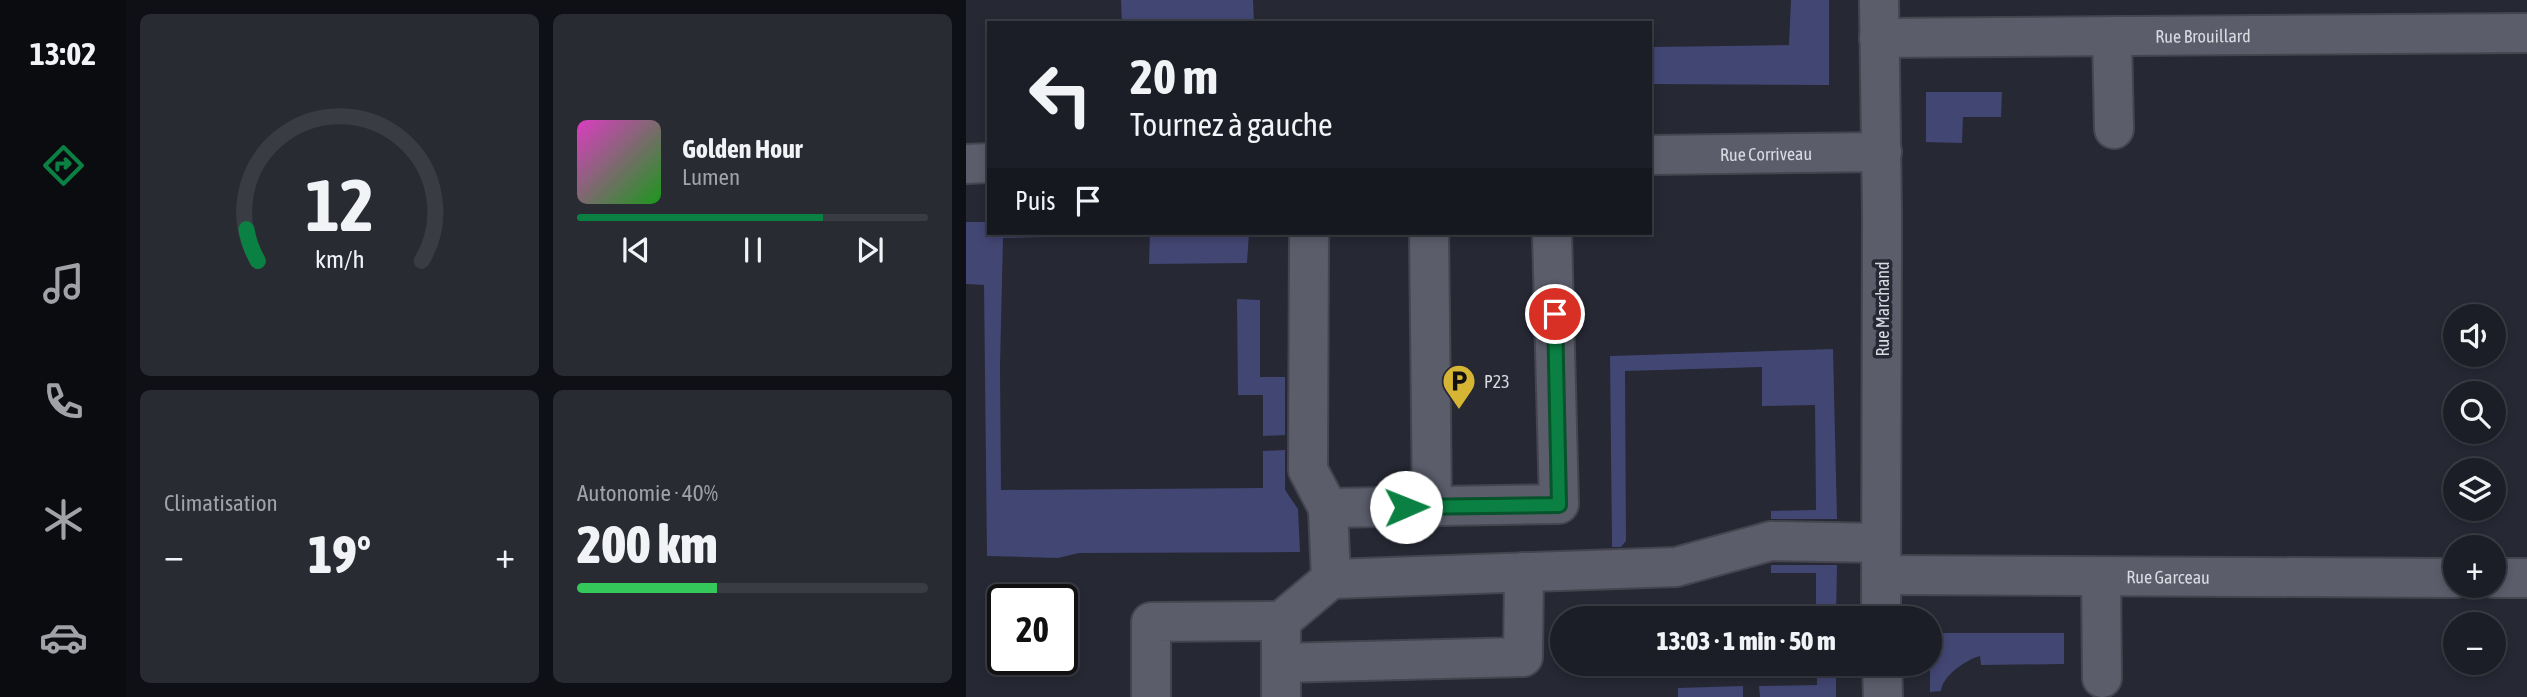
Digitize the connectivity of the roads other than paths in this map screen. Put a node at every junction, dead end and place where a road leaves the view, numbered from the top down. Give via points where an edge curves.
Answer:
1 (1879, 0) edge
2 (2527, 33) edge
3 (2112, 36) junction
4 (1879, 38) junction
5 (2114, 129) dead end
6 (1882, 152) junction
7 (1652, 155) edge
8 (987, 163) edge
9 (966, 164) edge
10 (1309, 235) edge
11 (1429, 235) edge
12 (1552, 235) edge
13 (1432, 506) junction
14 (1328, 508) junction
15 (1881, 559) junction
16 (1524, 572) junction
17 (2101, 577) junction
18 (2443, 578) edge
19 (2506, 578) edge
20 (2527, 578) edge
21 (1331, 579) junction
22 (1881, 606) edge
23 (1282, 621) junction
24 (1882, 676) edge
25 (2102, 678) dead end
26 (1281, 680) edge
27 (1151, 697) edge
28 (1883, 697) edge

1 - 4 street, Rue Marchand
2 - 3 street, Rue Brouillard
3 - 4 street, Rue Brouillard
3 - 5 street
4 - 6 street, Rue Marchand
6 - 7 street, Rue Corriveau
6 - 15 street, Rue Marchand
8 - 9 street
10 - 14 street via 1308,470
11 - 13 street
12 - 13 street via 1559,505
13 - 14 street
14 - 21 street
15 - 16 street, Rue Garceau via 1771,541 1676,567
15 - 17 street, Rue Garceau
15 - 22 street, Rue Marchand
16 - 21 street, Rue Garceau
16 - 26 street via 1524,657
17 - 18 street, Rue Garceau
17 - 25 street
19 - 20 street
21 - 23 street
23 - 26 street
23 - 27 street via 1152,622
24 - 28 street

